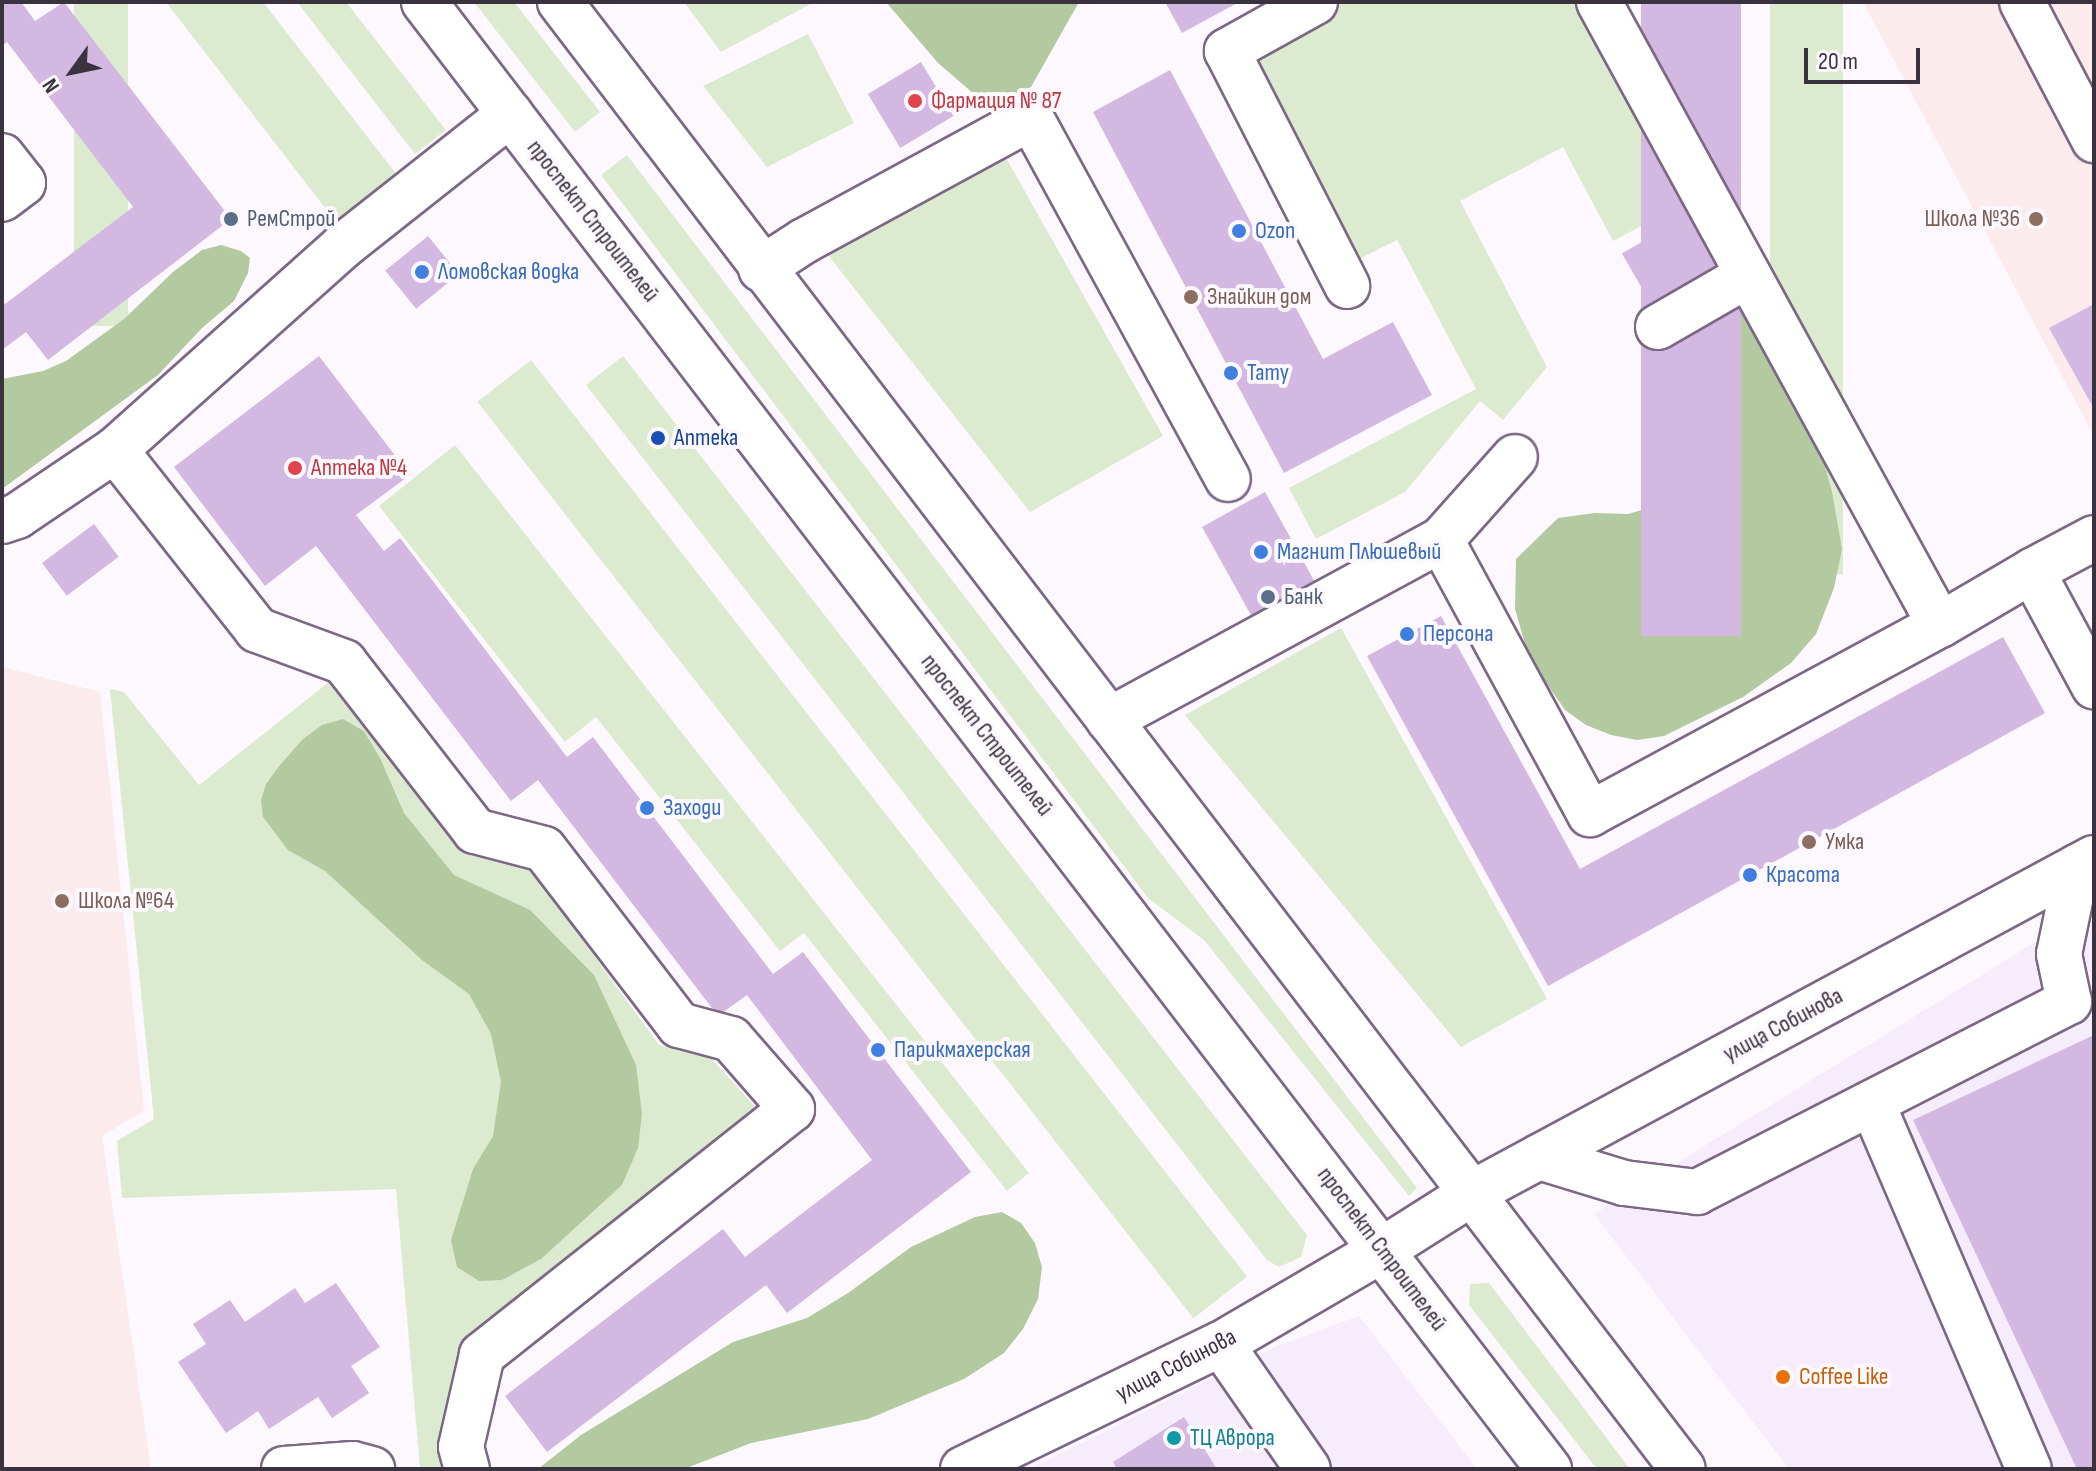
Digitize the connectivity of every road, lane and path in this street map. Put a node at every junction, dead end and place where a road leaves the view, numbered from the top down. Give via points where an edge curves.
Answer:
1 (424, 2) edge
2 (560, 2) edge
3 (1315, 2) edge
4 (1599, 2) edge
5 (2022, 2) edge
6 (510, 114) junction
7 (2094, 140) edge
8 (2, 156) edge
9 (2, 199) edge
10 (761, 269) junction
11 (1748, 275) junction
12 (1347, 286) dead end
13 (1658, 327) dead end
14 (115, 450) junction
15 (1515, 457) dead end
16 (1228, 479) dead end
17 (7, 526) edge
18 (2094, 538) edge
19 (1441, 540) junction
20 (2032, 571) junction
21 (1940, 625) junction
22 (2094, 686) edge
23 (1109, 720) junction
24 (2085, 862) edge
25 (2076, 945) edge
26 (2082, 996) edge
27 (1872, 1103) junction
28 (1539, 1157) junction
29 (1472, 1193) junction
30 (1382, 1250) junction
31 (1221, 1344) junction
32 (989, 1464) edge
33 (284, 1469) edge
34 (372, 1469) edge
35 (467, 1469) edge
36 (1308, 1469) edge
37 (1549, 1469) edge
38 (1683, 1469) edge
39 (2029, 1469) edge

1 - 6 main road, проспект Строителей
2 - 10 main road
3 - 12 main road via 1227,51
4 - 11 main road
5 - 7 main road
6 - 14 main road via 343,246
6 - 30 main road, проспект Строителей
8 - 9 main road via 23,183
10 - 16 main road via 1031,118
10 - 23 main road
11 - 13 main road
11 - 21 main road
14 - 17 main road
14 - 35 main road via 257,630 344,662 475,831 544,849 679,1025 731,1039 792,1109 482,1355 461,1447
15 - 19 main road
18 - 20 main road
19 - 21 main road via 1590,814
19 - 23 main road
20 - 21 main road
20 - 22 main road
23 - 29 main road
24 - 25 main road
24 - 28 main road, улица Собинова
25 - 26 main road
26 - 27 main road
27 - 28 main road via 1697,1192 1624,1183
27 - 39 main road
28 - 29 main road, улица Собинова
29 - 30 main road, улица Собинова
29 - 38 main road
30 - 31 main road, улица Собинова
30 - 37 main road, проспект Строителей
31 - 32 main road, улица Собинова
31 - 36 main road
33 - 34 main road via 353,1464

